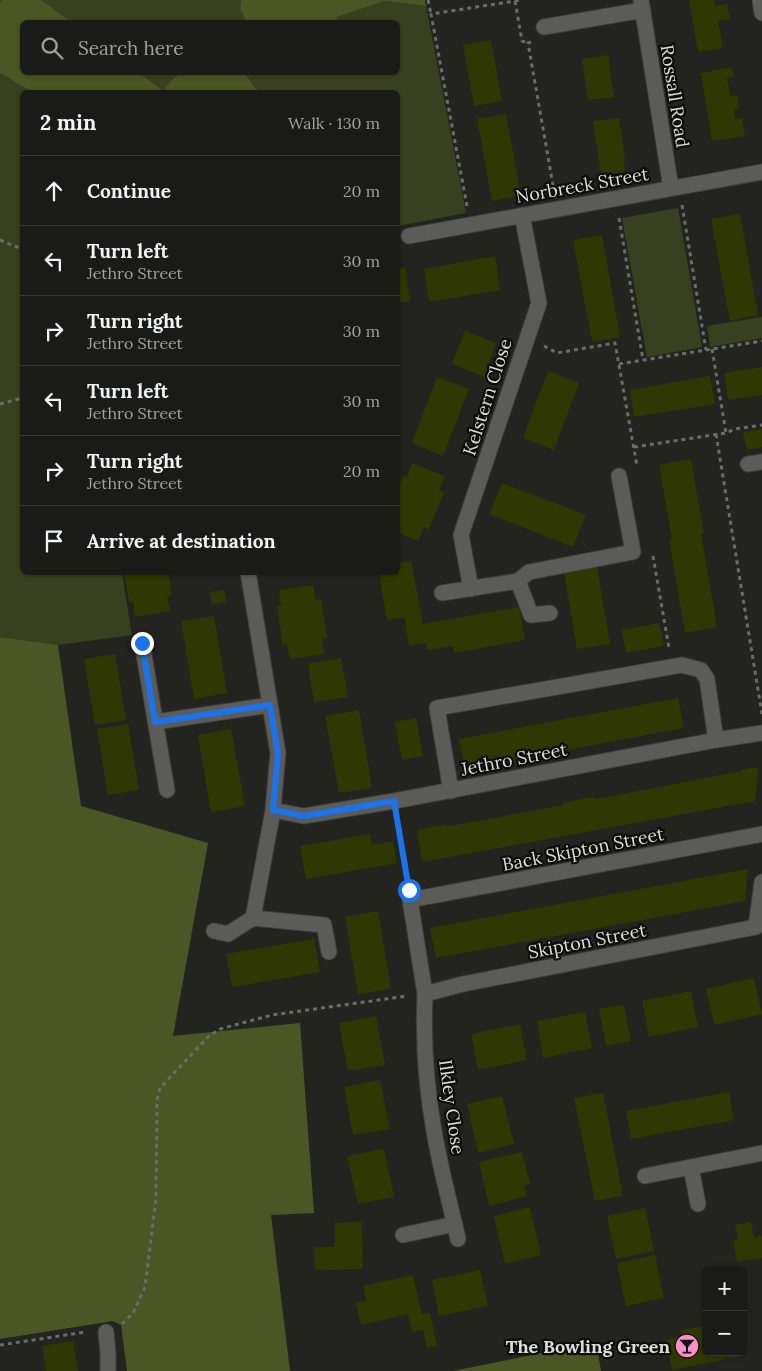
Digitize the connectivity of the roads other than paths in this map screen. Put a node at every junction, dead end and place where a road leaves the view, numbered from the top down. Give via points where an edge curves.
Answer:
1 (760, 0) edge
2 (642, 5) edge
3 (762, 13) edge
4 (544, 27) road end
5 (762, 172) edge
6 (675, 187) junction
7 (522, 215) junction
8 (409, 236) dead end
9 (619, 476) dead end
10 (248, 575) edge
11 (518, 581) junction
12 (471, 589) junction
13 (442, 593) dead end
14 (550, 613) dead end
15 (142, 643) dead end
16 (270, 705) junction
17 (155, 722) junction
18 (762, 733) edge
19 (716, 740) junction
20 (167, 790) dead end
21 (451, 790) junction
22 (273, 810) junction
23 (762, 834) edge
24 (762, 882) edge
25 (410, 900) joint
26 (252, 918) junction
27 (759, 929) edge
28 (214, 930) dead end
29 (329, 952) dead end
30 (425, 994) junction
31 (762, 1153) edge
32 (691, 1167) junction
33 (645, 1176) dead end
34 (698, 1204) dead end
35 (403, 1235) dead end
36 (106, 1332) road end
37 (108, 1371) edge

1 - 3 street
2 - 4 street, Rossall Road
2 - 6 street, Rossall Road
5 - 6 street, Norbreck Street
6 - 7 street, Norbreck Street
7 - 8 street, Norbreck Street
7 - 12 street, Kelstern Close via 539,303 461,535
9 - 11 street via 633,552 529,572
10 - 16 street
11 - 12 street
11 - 14 street via 531,615
12 - 13 street
15 - 17 street
16 - 17 street
16 - 22 street via 278,753
17 - 20 street
18 - 19 street, Jethro Street
19 - 21 street, Jethro Street
19 - 21 street via 707,679 701,670 682,665 437,708
21 - 22 street, Jethro Street via 304,816
22 - 26 street
23 - 25 street, Back Skipton Street
24 - 27 street
25 - 30 street, Ilkley Close
26 - 28 street via 228,934
26 - 29 street via 324,925
27 - 30 street, Skipton Street via 463,984
30 - 35 street, Ilkley Close via 428,1090 456,1232
31 - 32 street
32 - 33 street
32 - 34 street
36 - 37 street

